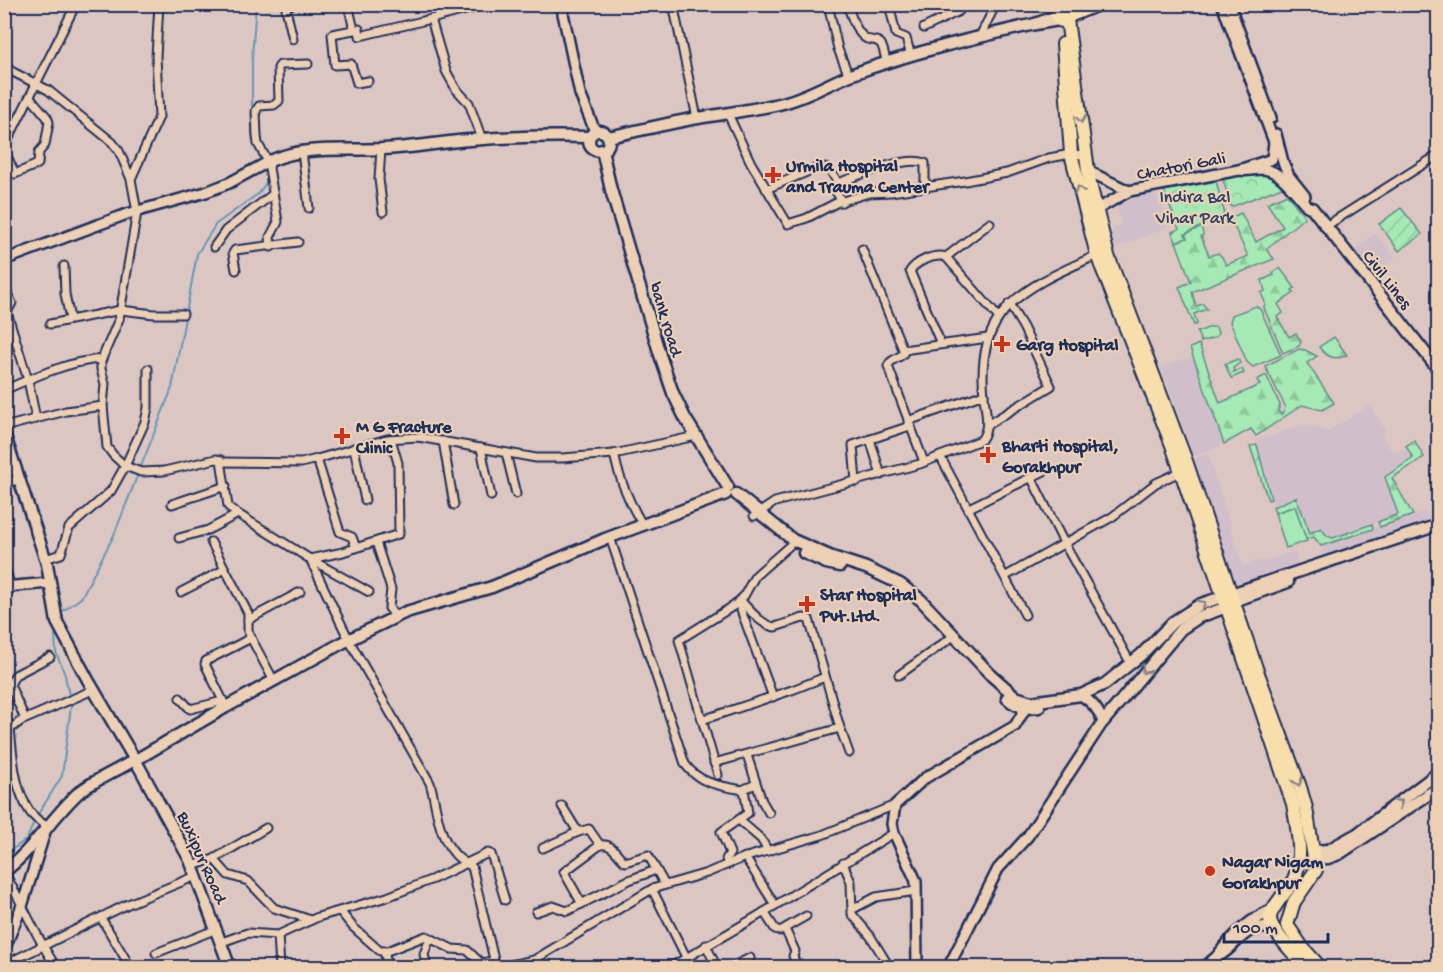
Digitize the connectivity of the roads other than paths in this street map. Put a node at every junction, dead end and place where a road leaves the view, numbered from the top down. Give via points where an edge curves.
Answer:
1 (76, 4) edge
2 (159, 4) edge
3 (294, 4) edge
4 (348, 4) edge
5 (489, 4) edge
6 (561, 4) edge
7 (674, 4) edge
8 (828, 4) edge
9 (847, 4) edge
10 (889, 4) edge
11 (964, 4) edge
12 (996, 4) edge
13 (1082, 4) edge
14 (1099, 4) edge
15 (1222, 4) edge
16 (1229, 4) edge
17 (1063, 13) edge
18 (431, 19) junction
19 (924, 28) dead end
20 (354, 30) junction
21 (980, 36) junction
22 (293, 39) dead end
23 (911, 56) junction
24 (308, 64) dead end
25 (887, 64) junction
26 (4, 66) edge
27 (849, 76) junction
28 (368, 81) dead end
29 (37, 83) junction
30 (30, 97) junction
31 (728, 114) junction
32 (697, 118) junction
33 (592, 134) junction
34 (609, 137) junction
35 (482, 139) junction
36 (4, 148) edge
37 (381, 149) junction
38 (602, 150) junction
39 (302, 152) junction
40 (1071, 154) junction
41 (1085, 155) junction
42 (1438, 155) edge
43 (1272, 159) junction
44 (269, 161) junction
45 (1283, 162) junction
46 (1239, 170) junction
47 (1088, 171) junction
48 (1272, 172) junction
49 (131, 178) junction
50 (838, 183) junction
51 (925, 186) junction
52 (766, 189) junction
53 (1129, 191) junction
54 (273, 194) junction
55 (842, 202) junction
56 (309, 208) dead end
57 (1312, 208) junction
58 (1096, 210) junction
59 (137, 212) junction
60 (383, 212) dead end
61 (990, 223) dead end
62 (1326, 226) junction
63 (298, 242) dead end
64 (214, 247) dead end
65 (271, 247) junction
66 (862, 249) dead end
67 (1097, 255) junction
68 (946, 257) junction
69 (4, 260) edge
70 (64, 266) dead end
71 (236, 270) dead end
72 (4, 286) edge
73 (1009, 304) junction
74 (121, 310) junction
75 (183, 314) dead end
76 (998, 317) junction
77 (70, 320) junction
78 (50, 324) dead end
79 (988, 338) junction
80 (941, 344) junction
81 (903, 350) junction
82 (1142, 354) junction
83 (102, 359) junction
84 (148, 369) dead end
85 (1438, 369) edge
86 (28, 380) junction
87 (4, 390) edge
88 (984, 394) junction
89 (103, 406) junction
90 (36, 418) junction
91 (909, 423) junction
92 (987, 425) junction
93 (4, 427) edge
94 (4, 433) edge
95 (696, 436) junction
96 (391, 438) junction
97 (870, 439) junction
98 (443, 441) junction
99 (354, 448) junction
100 (481, 448) junction
101 (506, 453) junction
102 (614, 454) junction
103 (940, 456) junction
104 (317, 459) junction
105 (223, 462) junction
106 (924, 462) junction
107 (125, 466) junction
108 (1182, 466) junction
109 (1048, 469) dead end
110 (881, 475) junction
111 (1031, 477) junction
112 (18, 480) junction
113 (856, 482) junction
114 (4, 483) edge
115 (226, 486) junction
116 (730, 493) junction
117 (516, 494) dead end
118 (490, 496) dead end
119 (365, 500) dead end
120 (172, 504) dead end
121 (454, 505) dead end
122 (969, 508) junction
123 (238, 514) junction
124 (756, 514) junction
125 (642, 524) junction
126 (1438, 525) edge
127 (1438, 531) edge
128 (610, 537) junction
129 (179, 538) dead end
130 (211, 542) dead end
131 (376, 542) junction
132 (1064, 543) junction
133 (789, 546) junction
134 (356, 548) junction
135 (45, 559) junction
136 (310, 559) junction
137 (4, 563) edge
138 (225, 569) junction
139 (1006, 576) junction
140 (50, 583) junction
141 (8, 589) edge
142 (181, 592) dead end
143 (300, 592) dead end
144 (369, 592) dead end
145 (1229, 599) junction
146 (739, 601) junction
147 (1025, 615) dead end
148 (396, 617) junction
149 (248, 620) junction
150 (953, 637) junction
151 (251, 638) junction
152 (349, 640) junction
153 (50, 657) dead end
154 (1131, 664) junction
155 (899, 675) dead end
156 (825, 676) junction
157 (274, 681) junction
158 (93, 690) junction
159 (1075, 695) junction
160 (773, 697) junction
161 (180, 698) dead end
162 (225, 704) junction
163 (1027, 705) junction
164 (25, 719) junction
165 (702, 720) junction
166 (1103, 722) junction
167 (840, 728) junction
168 (849, 753) dead end
169 (747, 755) junction
170 (135, 760) junction
171 (714, 763) junction
172 (1438, 773) edge
173 (718, 775) dead end
174 (756, 784) junction
175 (1438, 788) edge
176 (743, 790) junction
177 (895, 805) junction
178 (562, 806) dead end
179 (769, 813) dead end
180 (739, 820) junction
181 (266, 828) dead end
182 (47, 830) junction
183 (578, 832) junction
184 (894, 833) junction
185 (600, 845) junction
186 (543, 848) dead end
187 (768, 851) junction
188 (1298, 856) junction
189 (745, 858) junction
190 (214, 860) junction
191 (1314, 860) junction
192 (467, 863) junction
193 (843, 863) junction
194 (728, 864) junction
195 (656, 870) junction
196 (194, 871) junction
197 (4, 872) edge
198 (665, 885) junction
199 (652, 889) junction
200 (916, 891) junction
201 (505, 900) dead end
202 (23, 903) junction
203 (582, 904) junction
204 (775, 905) junction
205 (853, 909) junction
206 (1273, 910) junction
207 (340, 911) junction
208 (536, 912) dead end
209 (764, 912) junction
210 (806, 916) dead end
211 (101, 918) junction
212 (311, 920) junction
213 (1281, 927) junction
214 (217, 929) junction
215 (785, 929) junction
216 (278, 935) junction
217 (430, 938) junction
218 (222, 942) junction
219 (706, 945) junction
220 (43, 947) junction
221 (4, 950) edge
222 (384, 951) junction
223 (156, 953) dead end
224 (686, 957) junction
225 (1217, 957) junction
226 (750, 958) dead end
227 (4, 965) edge
228 (495, 965) edge
229 (674, 966) edge
230 (1204, 967) edge
231 (57, 968) edge
232 (131, 968) edge
233 (231, 968) edge
234 (280, 968) edge
235 (388, 968) edge
236 (428, 968) edge
237 (717, 968) edge
238 (730, 968) edge
239 (797, 968) edge
240 (890, 968) edge
241 (917, 968) edge
242 (948, 968) edge
243 (1307, 968) edge
244 (1321, 968) edge

1 - 29 street
2 - 49 street via 159,117
3 - 22 street via 286,9
4 - 20 street
5 - 18 street
6 - 33 street
7 - 32 street
8 - 27 street
9 - 25 street via 861,34 881,44
10 - 23 street via 896,34 906,38
11 - 19 street via 959,11
12 - 21 street
13 - 17 main road
14 - 17 main road
15 - 43 street via 1274,142
16 - 45 street via 1280,143
17 - 21 main road via 1035,24
17 - 40 main road
17 -> 41 main road
18 - 20 street via 360,36 359,29
18 - 35 street via 446,71 469,103
20 - 28 street via 332,34 335,65 351,64 357,83
21 - 23 main road
23 - 25 main road
24 - 44 street via 280,65 279,101 259,106 256,111 258,144
25 - 27 main road
26 - 29 street
27 - 31 main road via 784,103
29 - 30 street
29 - 49 street via 112,142
30 - 36 street
30 - 36 street via 50,122 38,164 15,174
31 - 32 main road
31 - 52 street
32 - 34 main road
33 - 34 main road via 605,132
33 - 35 main road
33 - 38 main road via 591,147
34 - 38 main road
35 - 37 main road
37 - 39 main road
37 - 60 street
38 - 95 main road, bank road via 660,355 673,393
39 - 44 main road
39 - 56 street
40 - 41 street
40 - 51 street via 1007,173
67 -> 40 main road
41 - 47 main road
42 - 62 street
43 - 45 street
43 - 46 street
43 - 48 street
44 - 54 street
44 - 59 street via 221,186
45 - 48 street via 1281,172
45 - 57 street
46 - 48 street
46 - 53 street, Chatori Gali
47 - 53 street
47 - 58 main road
48 - 57 street
49 - 59 street
50 - 51 street via 915,161 925,163
50 - 52 street via 832,172 819,167
50 - 55 street via 834,188
51 - 55 street via 870,193
52 - 55 street via 788,224
53 - 58 street, Chatori Gali
54 - 64 street via 226,230
54 - 65 street via 278,222 270,237
57 - 62 main road, Civil Lines
58 - 82 main road
59 - 69 street
59 - 74 street
61 - 68 street
62 - 85 main road, Civil Lines
63 - 65 street
65 - 71 street via 235,250
66 - 81 street
67 - 73 street via 1049,278
67 - 82 main road
68 - 76 street
68 - 80 street via 934,256 910,271
70 - 77 street
72 - 86 street via 12,303 7,312
73 - 76 street
73 - 92 street via 1051,386
74 - 75 street
74 - 77 street
74 - 83 street
76 - 79 street
77 - 78 street
79 - 80 street
79 - 88 street via 982,361
80 - 81 street
81 - 91 street via 902,356 888,366
82 - 108 main road
83 - 86 street
83 - 89 street
84 - 107 street via 145,422
86 - 87 street
86 - 90 street
88 - 91 street
88 - 92 street
89 - 90 street
89 - 107 street via 107,447
90 - 93 street
91 - 97 street
91 - 106 street
92 - 103 street via 981,440
94 - 112 main road, Buxipur Road
95 - 102 street
95 - 116 main road, bank road
96 - 98 street
96 - 99 street
96 - 131 street via 398,463 399,531 396,536
97 - 110 street
97 - 113 street via 852,447
98 - 100 street
98 - 121 street
99 - 104 street
99 - 119 street
100 - 101 street
100 - 118 street
101 - 102 street via 545,458
101 - 117 street
102 - 125 street via 626,493
103 - 106 street
103 - 122 street
104 - 105 street via 301,463
104 - 134 street via 340,532 352,537
105 - 107 street via 216,459 164,471 139,471
105 - 115 street
106 - 110 street
107 - 135 street via 111,491 69,528 61,554
108 - 132 street via 1112,517
108 - 145 main road
109 - 111 street
110 - 113 street
111 - 122 street
111 - 132 street
112 - 114 street
112 - 135 main road, Buxipur Road
113 - 124 street via 775,502
115 - 120 street
115 - 123 street via 228,506
116 - 124 main road, bank road
116 - 125 main road
122 - 139 street
123 - 129 street via 208,530
123 - 136 street
124 - 133 main road
124 - 150 main road via 793,540 900,584 921,600
125 - 128 main road
126 - 145 main road
127 - 145 main road
128 - 148 main road via 492,587
128 - 176 street via 685,764 704,781
130 - 138 street
131 - 134 street
131 - 148 street via 391,589 389,608
132 - 139 street
132 - 154 street
133 - 146 street via 755,576
133 - 150 main road via 826,563 862,572 896,589
134 - 136 street
135 - 140 main road, Buxipur Road
136 - 144 street
136 - 152 street
137 - 141 street
138 - 142 street
138 - 149 street
139 - 147 street
140 - 141 street
140 - 158 main road, Buxipur Road via 57,622
143 - 149 street
154 -> 145 main road via 1173,622 1201,604
145 -> 166 main road via 1181,628
145 - 188 main road via 1287,781 1298,831
145 -> 191 main road via 1300,787
146 - 156 street via 771,626 809,619
146 - 160 street
146 - 165 street via 679,640
148 - 152 main road
149 - 151 street
150 - 155 street
150 - 163 main road via 1012,703
151 - 157 street
151 - 162 street via 206,661
152 - 157 main road
152 - 192 street via 430,783 443,837 455,855
153 - 164 street via 11,680
154 - 159 main road via 1105,684
156 - 160 street
156 - 167 street
157 - 162 main road
158 - 164 street
158 - 170 main road, Buxipur Road
159 - 163 main road via 1037,707
159 - 166 street via 1092,702
160 - 165 street
161 - 162 street via 190,709
162 - 170 main road
163 - 177 street via 1015,726 925,778
164 - 182 street via 10,729 16,777 30,812
165 - 171 street
166 - 242 street via 1028,836 998,869
167 - 168 street
167 - 169 street
169 - 171 street
169 - 174 street
170 - 182 main road via 76,794
170 - 196 main road, Buxipur Road
171 - 173 street
191 -> 172 main road via 1357,834
174 - 176 street
174 - 179 street
175 - 191 main road via 1339,854
176 - 180 street via 748,811
177 - 184 street
177 - 187 street via 822,835
178 - 183 street
180 - 187 street via 761,839
180 - 194 street via 721,832 730,853
181 - 190 street
182 - 197 main road
182 - 202 street
183 - 185 street via 589,829
183 - 186 street
184 - 193 street
184 - 200 street via 916,881
185 - 195 street via 609,844 625,862 648,855
185 - 203 street via 564,872
187 - 189 street
188 - 191 main road
188 - 206 main road via 1295,877
189 - 194 street
189 - 204 street
190 - 196 street
190 - 212 street via 228,875 248,881 274,908
191 - 213 main road
192 - 201 street via 490,853
192 - 207 street via 387,897
192 - 228 street via 477,881
193 - 204 street
193 - 205 street via 851,882
194 - 198 street
195 - 198 street
195 - 203 street
196 - 211 street
196 - 214 main road, Buxipur Road
197 - 202 street
198 - 199 street
199 - 224 street
199 - 228 street via 534,960
200 - 205 street via 876,897
200 - 241 street
202 - 220 street
202 - 221 street
203 - 208 street via 567,912 553,906
204 - 209 street
205 - 240 street
206 - 213 main road via 1270,921
206 - 225 main road via 1247,924
207 - 212 street
207 - 222 street via 364,938
209 - 215 street via 777,931
209 - 219 street
210 - 215 street
211 - 220 street
211 - 232 street
212 - 216 street
213 - 225 main road via 1252,928
213 - 243 main road
213 - 244 main road
214 - 218 main road, Buxipur Road
214 - 223 street
215 - 239 street via 795,951
216 - 218 street via 247,933
216 - 234 street
217 - 222 street via 423,936
217 - 228 street via 452,949 467,950 481,963
217 - 236 street via 424,954
218 - 233 main road, Buxipur Road
219 - 224 street
219 - 237 street
220 - 227 street
220 - 231 street
222 - 235 street
224 - 229 street
225 - 230 main road
226 - 238 street

